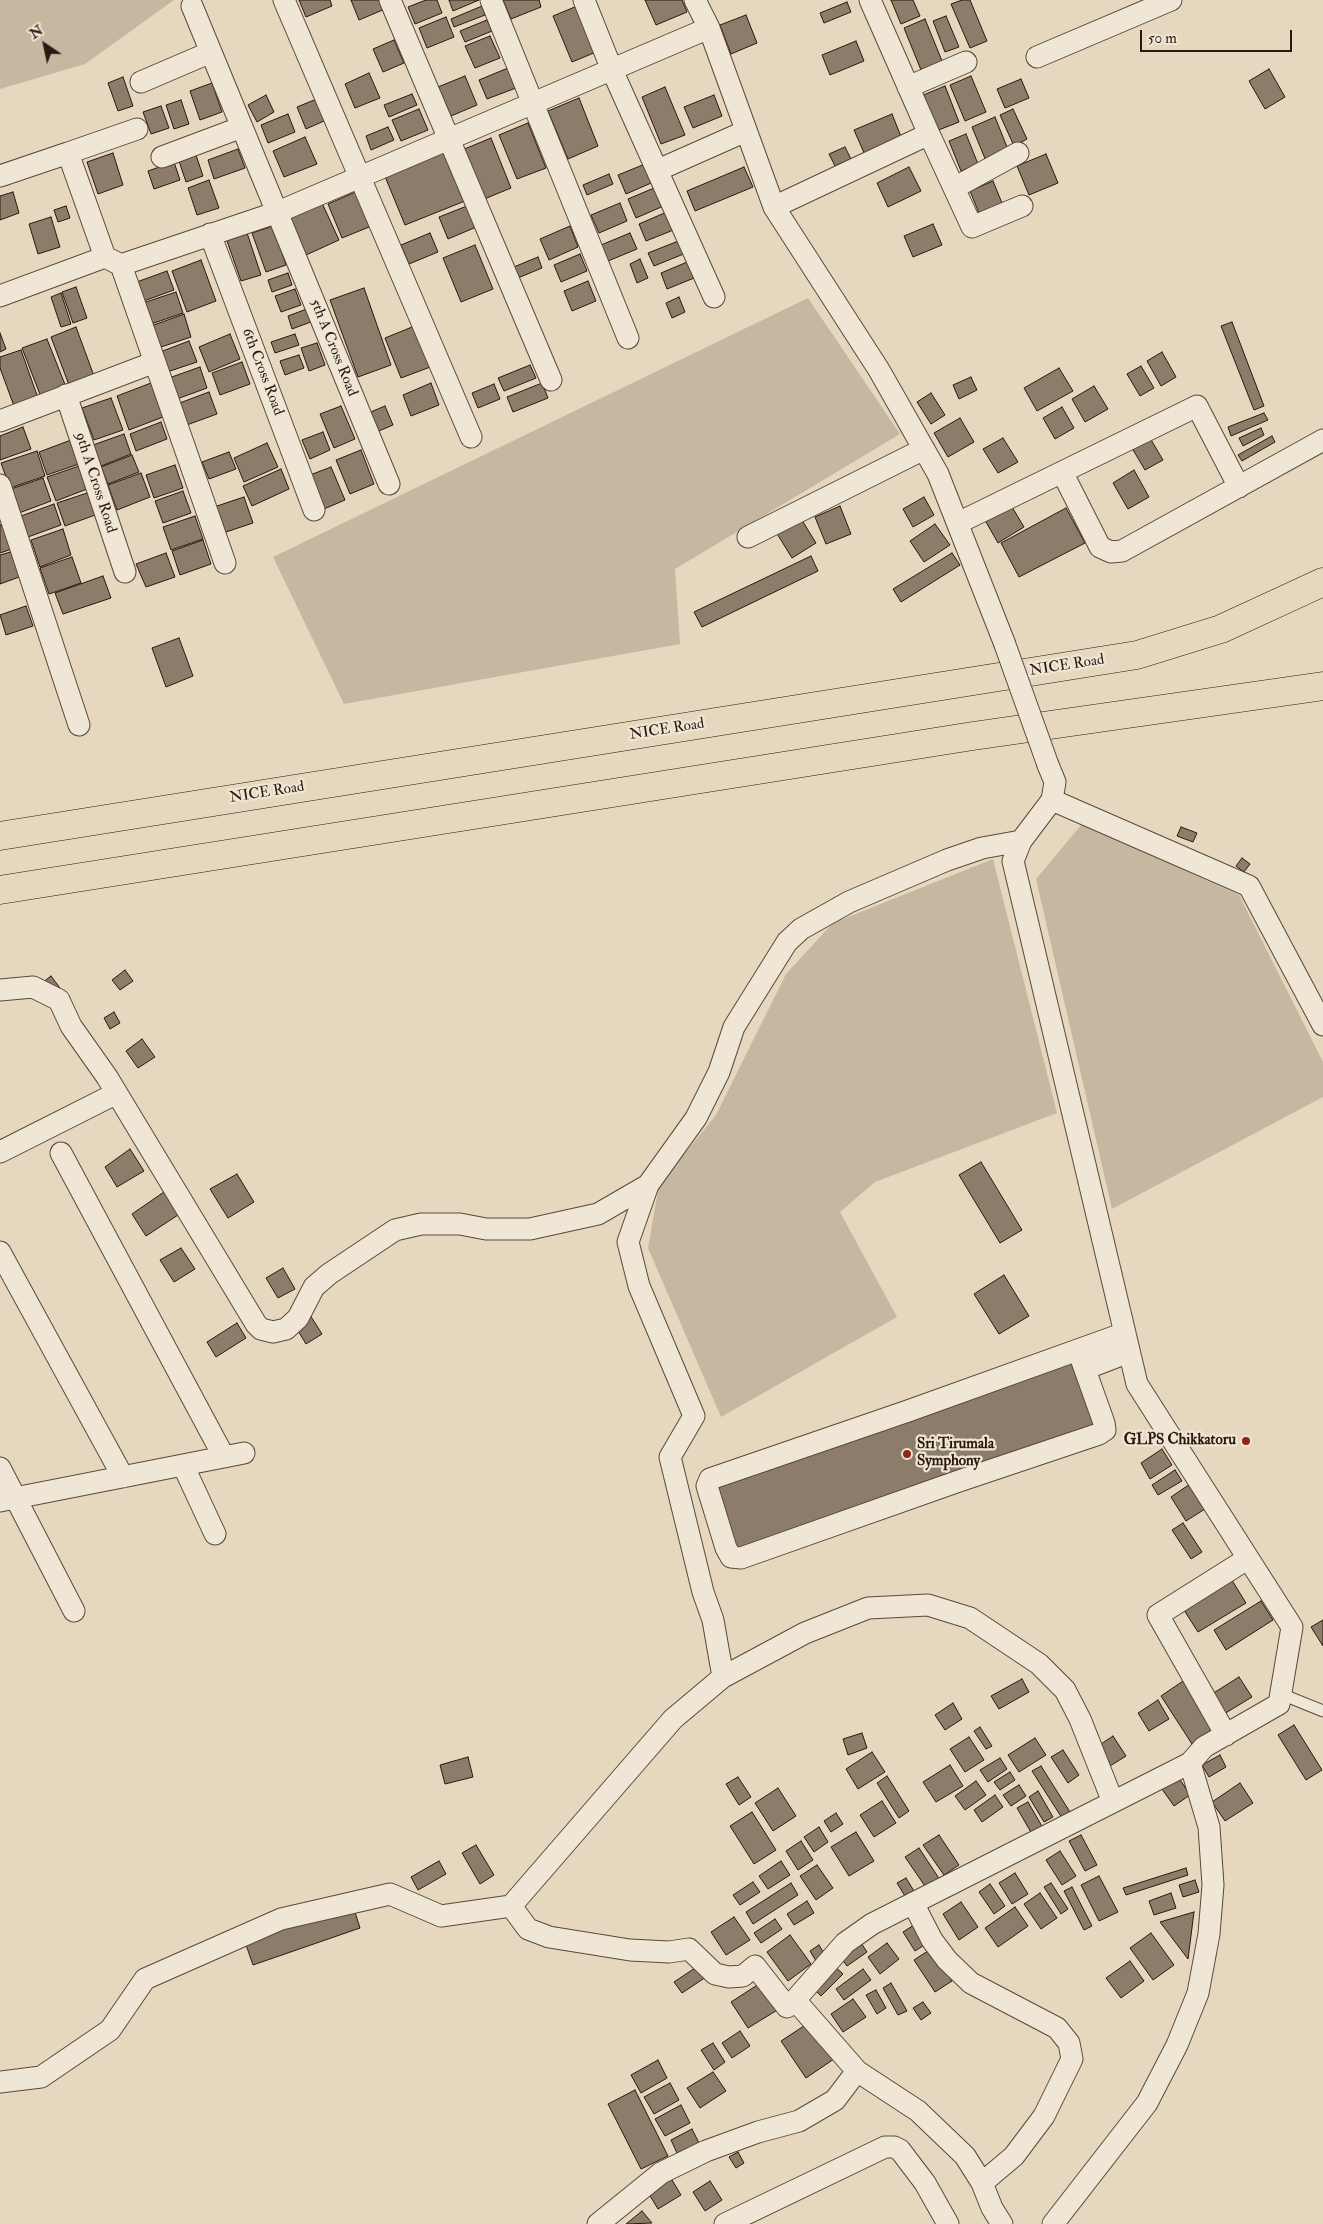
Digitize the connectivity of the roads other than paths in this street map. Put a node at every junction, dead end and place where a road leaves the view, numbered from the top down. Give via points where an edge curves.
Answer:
1 (284, 0) edge
2 (390, 0) edge
3 (491, 0) edge
4 (695, 0) edge
5 (870, 0) edge
6 (1171, 0) edge
7 (589, 2) edge
8 (192, 6) dead end
9 (709, 28) junction
10 (211, 52) junction
11 (1037, 57) dead end
12 (966, 62) dead end
13 (612, 70) junction
14 (141, 82) dead end
15 (908, 87) junction
16 (532, 103) junction
17 (242, 127) junction
18 (137, 128) dead end
19 (746, 130) junction
20 (929, 134) junction
21 (450, 140) junction
22 (68, 153) junction
23 (1018, 153) dead end
24 (162, 157) dead end
25 (658, 170) junction
26 (0, 176) edge
27 (359, 177) junction
28 (954, 188) junction
29 (1022, 206) dead end
30 (774, 207) junction
31 (278, 212) junction
32 (210, 234) junction
33 (113, 261) junction
34 (0, 296) edge
35 (714, 297) dead end
36 (628, 338) dead end
37 (155, 362) junction
38 (551, 380) dead end
39 (66, 395) junction
40 (0, 420) edge
41 (471, 437) dead end
42 (1323, 440) edge
43 (924, 449) junction
44 (1062, 472) junction
45 (389, 484) dead end
46 (0, 485) edge
47 (1238, 487) junction
48 (314, 510) dead end
49 (958, 523) junction
50 (748, 537) dead end
51 (225, 563) dead end
52 (125, 572) dead end
53 (1323, 582) edge
54 (1323, 686) edge
55 (79, 725) dead end
56 (1052, 800) junction
57 (0, 836) edge
58 (1021, 841) junction
59 (0, 890) edge
60 (0, 990) edge
61 (1323, 1025) edge
62 (115, 1094) junction
63 (0, 1152) edge
64 (61, 1153) dead end
65 (648, 1186) junction
66 (0, 1252) edge
67 (1127, 1343) junction
68 (1082, 1360) junction
69 (183, 1465) junction
70 (0, 1468) edge
71 (123, 1477) junction
72 (8, 1499) edge
73 (215, 1534) dead end
74 (1248, 1559) junction
75 (74, 1611) dead end
76 (723, 1677) junction
77 (1281, 1694) junction
78 (1323, 1711) edge
79 (1226, 1735) junction
80 (1190, 1763) junction
81 (1113, 1802) junction
82 (913, 1903) junction
83 (511, 1906) junction
84 (795, 2000) junction
85 (857, 2071) junction
86 (0, 2082) edge
87 (982, 2183) junction
88 (598, 2224) edge
89 (725, 2224) edge
90 (948, 2224) edge
91 (1002, 2224) edge
92 (1053, 2224) edge

1 - 27 street
2 - 21 street
3 - 16 street
4 - 9 street
5 - 15 street
6 - 11 street
7 - 13 street
8 - 10 street, 5th A Cross Road
9 - 13 street
9 - 19 street
10 - 14 street
10 - 17 street, 5th A Cross Road
12 - 15 street
13 - 16 street
13 - 25 street
15 - 20 street
16 - 21 street
16 - 36 street
17 - 24 street
17 - 31 street, 5th A Cross Road
18 - 22 street
19 - 25 street
19 - 30 street
20 - 28 street
20 - 30 street
21 - 27 street
21 - 38 street
22 - 26 street
22 - 33 street
23 - 28 street
25 - 35 street
27 - 31 street
27 - 41 street
28 - 29 street via 972,227
30 - 43 street via 880,370
31 - 32 street
31 - 45 street, 5th A Cross Road
32 - 33 street
32 - 48 street, 6th Cross Road
33 - 34 street
33 - 37 street
37 - 39 street
37 - 51 street
39 - 40 street
39 - 52 street, 9th A Cross Road
42 - 47 street
43 - 49 street
43 - 50 street
44 - 47 street via 1100,547 1110,552 1122,551
44 - 47 street via 1196,406
44 - 49 street
46 - 55 street
49 - 56 street, bridge via 1055,782
53 - 57 highway, NICE Road via 1221,629 1137,655
54 - 59 highway via 963,737
56 - 58 street
56 - 61 street via 1249,886
58 - 65 street via 982,848 867,894 829,912 787,942 734,1027 719,1072 696,1118
58 - 67 street via 1013,861
60 - 62 street via 33,987 59,1000
62 - 63 street
62 - 65 street via 256,1324 273,1332 286,1329 298,1318 314,1287 328,1274 395,1230 421,1224 530,1229 598,1214
64 - 69 street via 234,1455
65 - 76 street via 628,1242 640,1286 694,1416 670,1457 712,1620
66 - 71 street
67 - 68 street
67 - 74 street via 1136,1384
68 - 68 street via 710,1479 706,1486 726,1548 731,1556 741,1558 1099,1434 1105,1430 1104,1423
69 - 71 street
69 - 73 street
70 - 72 street
71 - 72 street
72 - 75 street
74 - 77 street via 1292,1627
74 - 79 street via 1158,1615
76 - 81 street via 805,1633 868,1608 928,1605 970,1618 1039,1664 1065,1690
76 - 83 street via 673,1719
77 - 78 lane
77 - 79 street via 1279,1704
79 - 80 street via 1204,1748
80 - 81 street
80 - 92 street via 1209,1827 1213,1885 1209,1934 1198,1993 1177,2045 1147,2104
81 - 82 street
82 - 84 street via 872,1924 845,1943
82 - 87 street via 932,1940 971,1983 1057,2028 1069,2043 1072,2059 1044,2116 1014,2156
83 - 84 street via 528,1929 549,1937 630,1950 670,1952 689,1949 715,1974 730,1977 743,1976 755,1966 787,2007
83 - 86 street via 441,1916 390,1894 281,1919 145,1979 110,2030 41,2077
84 - 85 street
85 - 87 street via 918,2111 964,2156
85 - 88 street via 835,2100 799,2121 706,2151 661,2173
87 - 91 street
89 - 90 street via 885,2147 894,2147 900,2150 925,2183

